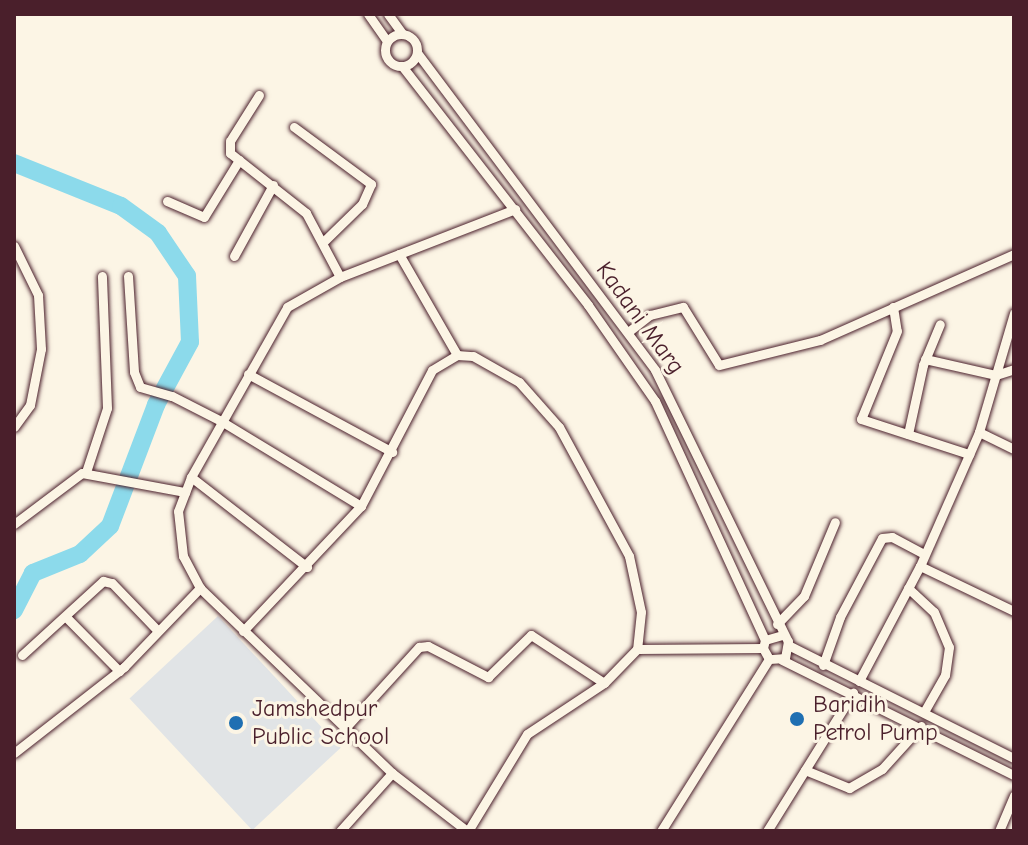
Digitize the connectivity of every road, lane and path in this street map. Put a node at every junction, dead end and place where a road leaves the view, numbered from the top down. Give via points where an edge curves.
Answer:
1 (368, 14) edge
2 (388, 14) edge
3 (402, 33) junction
4 (387, 41) junction
5 (418, 54) junction
6 (402, 66) junction
7 (259, 95) dead end
8 (294, 127) dead end
9 (239, 160) junction
10 (273, 185) junction
11 (167, 201) dead end
12 (515, 209) junction
13 (323, 242) junction
14 (14, 246) edge
15 (399, 254) junction
16 (1014, 254) edge
17 (234, 256) dead end
18 (102, 276) dead end
19 (128, 276) dead end
20 (340, 277) junction
21 (893, 307) junction
22 (1014, 313) edge
23 (940, 324) dead end
24 (628, 332) junction
25 (457, 355) junction
26 (925, 359) junction
27 (1014, 369) edge
28 (248, 374) junction
29 (996, 375) junction
30 (221, 421) junction
31 (14, 427) edge
32 (979, 432) junction
33 (908, 434) junction
34 (1014, 449) edge
35 (392, 452) junction
36 (969, 454) junction
37 (86, 472) junction
38 (191, 477) junction
39 (185, 492) junction
40 (361, 506) junction
41 (835, 522) dead end
42 (14, 524) edge
43 (924, 554) junction
44 (920, 566) junction
45 (307, 567) junction
46 (200, 588) junction
47 (908, 588) junction
48 (1014, 611) edge
49 (66, 617) junction
50 (777, 624) junction
51 (158, 631) junction
52 (243, 631) junction
53 (782, 635) junction
54 (764, 644) junction
55 (790, 646) junction
56 (637, 649) junction
57 (22, 655) dead end
58 (769, 659) junction
59 (782, 660) junction
60 (823, 665) junction
61 (119, 671) junction
62 (859, 681) junction
63 (604, 683) junction
64 (853, 693) junction
65 (924, 712) junction
66 (347, 726) junction
67 (921, 726) junction
68 (14, 753) edge
69 (1014, 758) edge
70 (805, 770) junction
71 (392, 773) junction
72 (1014, 775) edge
73 (1014, 795) edge
74 (340, 831) edge
75 (468, 831) edge
76 (661, 831) edge
77 (767, 831) edge
78 (999, 831) edge

1 - 4 street
2 - 3 street
3 - 4 street
3 - 5 street via 413,38
4 - 6 street via 389,60
5 - 6 street
5 - 24 street, Kadani Marg
6 - 12 street, Kadani Marg
7 - 9 street via 230,141 230,153
8 - 13 street via 371,184 362,204
9 - 10 street
9 - 11 street via 204,217
10 - 13 street via 306,213
10 - 17 street
12 - 15 street
12 - 54 street, Kadani Marg via 655,401
13 - 20 street
14 - 31 street via 38,295 41,349 34,396
15 - 20 street
15 - 25 street
16 - 21 street
18 - 37 street via 107,408
19 - 30 street via 134,372 140,387 172,396
20 - 28 street via 287,307
21 - 24 street via 820,340 719,365 683,307 650,315
21 - 33 street via 897,331 861,419
22 - 29 street
23 - 26 street
24 - 50 street, Kadani Marg via 677,406
25 - 35 street via 432,370
25 - 56 street via 501,368 559,427 629,556 641,612
26 - 29 street
26 - 33 street
27 - 29 street
28 - 30 street
28 - 35 street
29 - 32 street
30 - 38 street
30 - 40 street
32 - 34 street
32 - 36 street
33 - 36 street
35 - 40 street
36 - 43 street
37 - 39 street
37 - 42 street
38 - 39 street
38 - 45 street
39 - 46 street via 178,511 179,538
40 - 45 street
41 - 50 street via 804,596
43 - 44 street
43 - 60 street via 892,537 882,538 840,617
44 - 47 street
44 - 48 street
45 - 52 street
46 - 51 street
46 - 52 street
47 - 62 street
47 - 65 street via 934,612 949,647 945,675
49 - 51 street via 92,589 108,581
49 - 57 street
49 - 61 street
50 - 53 street, Kadani Marg
51 - 61 street
52 - 66 street
53 - 54 street
53 - 55 street, Kadani Marg
54 - 56 street
54 - 58 street, Kadani Marg
55 - 59 street
55 - 60 street
56 - 63 street
58 - 59 street
58 - 76 street
59 - 64 street
60 - 62 street
61 - 68 street
62 - 65 street
63 - 66 street via 531,635 488,677 428,646 419,647
63 - 75 street via 527,734
64 - 67 street
64 - 70 street
65 - 69 street
66 - 71 street
67 - 70 street via 882,769 849,788
67 - 72 street
70 - 77 street
71 - 74 street
71 - 75 street
73 - 78 street

